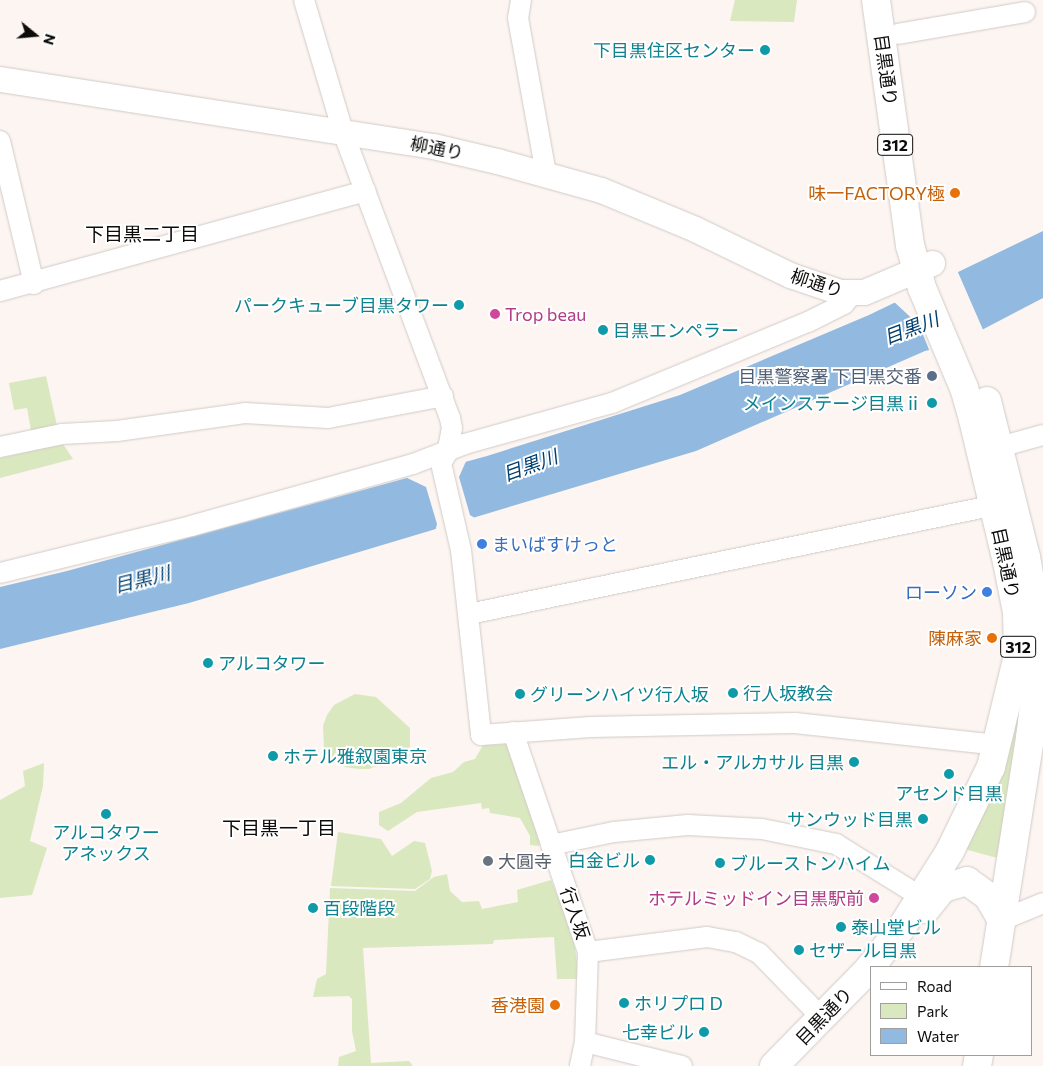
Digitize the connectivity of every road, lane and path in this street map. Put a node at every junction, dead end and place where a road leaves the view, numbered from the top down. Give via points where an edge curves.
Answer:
1 (304, 0) edge
2 (521, 0) edge
3 (876, 0) edge
4 (894, 0) edge
5 (1025, 12) dead end
6 (898, 34) junction
7 (0, 79) edge
8 (342, 132) junction
9 (0, 141) edge
10 (546, 174) junction
11 (366, 191) junction
12 (927, 275) junction
13 (34, 284) junction
14 (0, 291) edge
15 (852, 294) junction
16 (956, 345) junction
17 (443, 396) junction
18 (1043, 435) edge
19 (0, 447) edge
20 (1000, 447) junction
21 (444, 458) junction
22 (1003, 504) junction
23 (0, 573) edge
24 (469, 614) junction
25 (513, 732) junction
26 (996, 745) junction
27 (551, 845) junction
28 (920, 897) junction
29 (1043, 903) edge
30 (1002, 920) junction
31 (902, 927) junction
32 (588, 952) junction
33 (871, 966) edge
34 (994, 966) edge
35 (870, 967) edge
36 (822, 1018) junction
37 (585, 1042) junction
38 (580, 1066) edge
39 (682, 1066) edge
40 (774, 1066) edge

1 - 8 street
2 - 10 street via 518,18
3 - 12 main road, 目黒通り / 312 via 905,218
4 - 6 main road, 目黒通り / 312
5 - 6 street
6 - 12 main road, 目黒通り / 312
7 - 8 street, 柳通り
8 - 10 street, 柳通り via 433,146
8 - 11 street
9 - 13 street
10 - 15 street, 柳通り via 610,193 695,229 790,276
11 - 13 street
11 - 17 street
12 - 15 street
12 - 16 main road, 目黒通り / 312
13 - 14 street
15 - 21 street via 844,304 808,322 612,403 465,444
16 - 20 main road, 目黒通り / 312 via 983,387
16 - 22 main road, 目黒通り / 312 via 973,419
17 - 19 street via 328,418 244,413 117,431 62,434
17 - 21 street via 452,428
18 - 20 street
20 - 22 main road, 目黒通り / 312
21 - 23 street
21 - 24 street
22 - 24 street
22 - 26 main road, 目黒通り / 312 via 1018,632 1015,676
22 - 30 main road, 目黒通り / 312 via 1036,605 1039,654 1030,738
24 - 25 street via 481,735
25 - 26 street via 591,726 795,723
25 - 27 street, 行人坂
26 - 28 main road, 目黒通り / 312 via 991,767 966,824
27 - 28 street via 614,832 688,825 762,828 836,844
27 - 32 street, 行人坂
28 - 31 main road, 目黒通り / 312
29 - 30 street
30 - 31 main road via 988,896 967,881 943,888 922,914
30 - 34 main road, 目黒通り / 312
31 - 33 main road, 目黒通り / 312
32 - 36 street via 707,937 736,942 759,953
32 - 37 street, 行人坂
35 - 36 main road, 目黒通り / 312
36 - 40 main road, 目黒通り / 312
37 - 38 street, 行人坂
37 - 39 street

